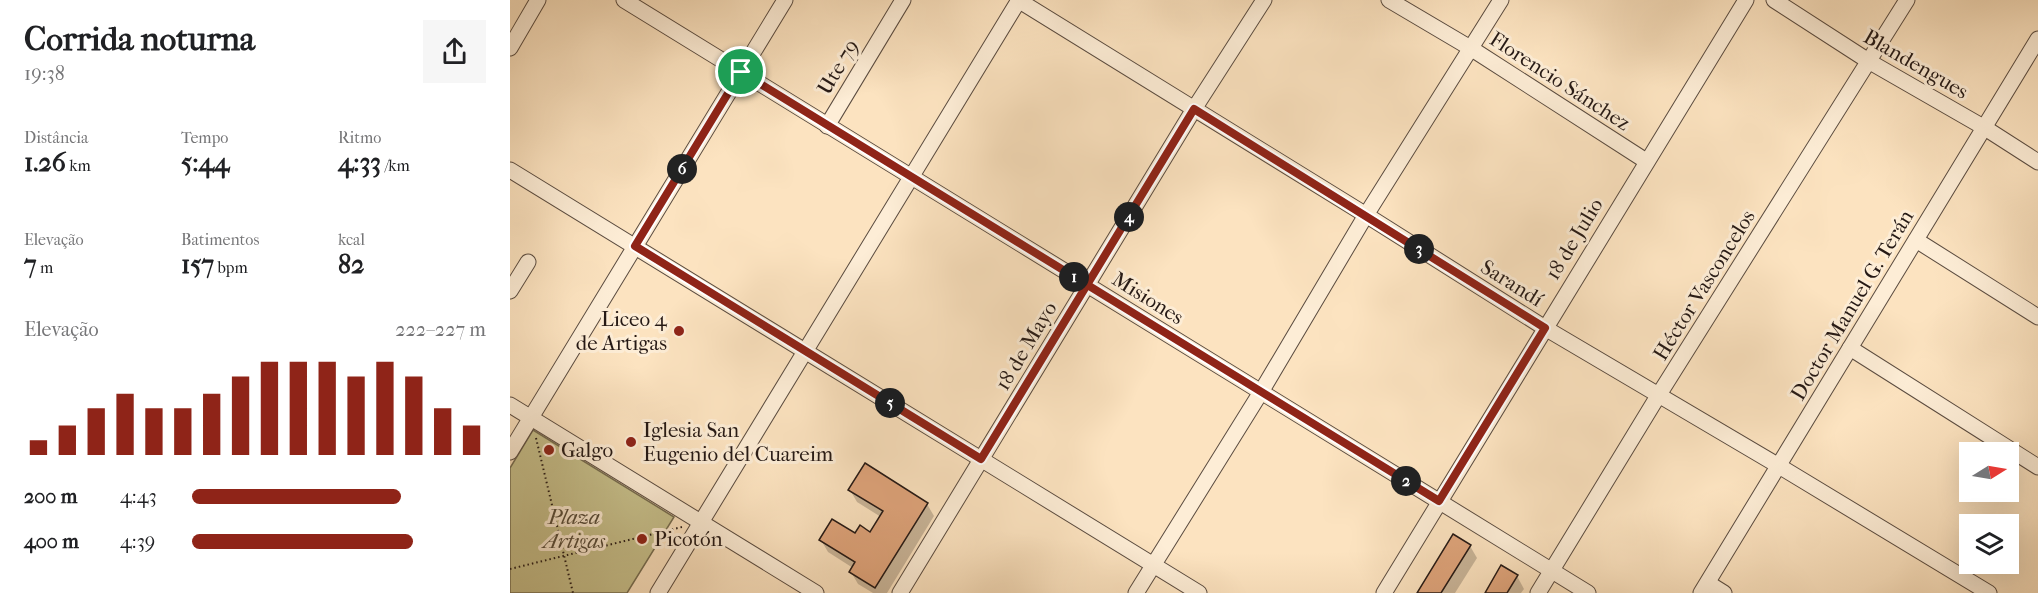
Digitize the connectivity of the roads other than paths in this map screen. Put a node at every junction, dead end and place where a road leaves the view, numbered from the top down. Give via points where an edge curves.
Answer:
1 (538, 0) edge
2 (624, 0) edge
3 (785, 0) edge
4 (903, 0) edge
5 (1018, 0) edge
6 (1264, 0) edge
7 (1389, 0) edge
8 (1500, 0) edge
9 (1746, 0) edge
10 (1774, 0) edge
11 (1907, 0) edge
12 (2038, 39) edge
13 (510, 48) edge
14 (1472, 49) junction
15 (1870, 62) junction
16 (741, 72) junction
17 (1194, 109) junction
18 (828, 126) junction
19 (1985, 128) junction
20 (1646, 161) junction
21 (2038, 162) edge
22 (510, 170) edge
23 (911, 178) junction
24 (1366, 215) junction
25 (1916, 240) junction
26 (635, 246) junction
27 (528, 262) dead end
28 (1087, 285) junction
29 (510, 291) edge
30 (2038, 317) edge
31 (1545, 328) junction
32 (1850, 348) junction
33 (806, 351) junction
34 (1261, 392) junction
35 (1658, 396) junction
36 (510, 405) edge
37 (531, 417) junction
38 (510, 452) edge
39 (981, 459) junction
40 (1779, 466) junction
41 (2038, 467) edge
42 (1439, 501) junction
43 (701, 522) junction
44 (1153, 565) junction
45 (1552, 570) junction
46 (1705, 588) edge
47 (658, 593) edge
48 (816, 593) edge
49 (900, 593) edge
50 (1136, 593) edge
51 (1199, 593) edge
52 (1384, 593) edge
53 (1538, 593) edge
54 (1588, 593) edge
55 (1724, 593) edge
56 (1989, 593) edge

1 - 13 street
2 - 16 street, Misiones
3 - 16 street
4 - 18 street, Ute 79
5 - 17 street, Sarandí
5 - 23 street
6 - 17 street, 18 de Mayo
7 - 14 street, Florencio Sánchez
8 - 14 street
9 - 20 street, 18 de Julio
10 - 15 street, Blandengues
11 - 15 street, Héctor Vasconcelos
12 - 19 street, Doctor Manuel G. Terán
14 - 20 street, Florencio Sánchez
14 - 24 street
15 - 19 street, Blandengues
15 - 35 street, Héctor Vasconcelos
16 - 18 street, Misiones
16 - 26 street
17 - 24 street, Sarandí
17 - 28 street, 18 de Mayo
18 - 23 street, Misiones
19 - 21 street, Blandengues
19 - 25 street, Doctor Manuel G. Terán
20 - 31 street, 18 de Julio
22 - 26 street
23 - 28 street, Misiones
23 - 33 street
24 - 31 street, Sarandí
24 - 34 street
25 - 30 street
25 - 32 street, Doctor Manuel G. Terán
26 - 33 street
26 - 37 street
27 - 29 street
28 - 34 street, Misiones
28 - 39 street, 18 de Mayo
31 - 35 street, Sarandí
31 - 42 street, 18 de Julio
32 - 40 street, Doctor Manuel G. Terán
32 - 41 street
33 - 39 street
33 - 43 street
34 - 42 street, Misiones
34 - 44 street
35 - 40 street, Sarandí
35 - 45 street, Héctor Vasconcelos
36 - 37 street
37 - 38 street
37 - 43 street
39 - 44 street
39 - 49 street, 18 de Mayo
40 - 46 street, Doctor Manuel G. Terán
40 - 56 street, Sarandí
42 - 45 street, Misiones
42 - 52 street, 18 de Julio
43 - 47 street
43 - 48 street
44 - 50 street
44 - 51 street
45 - 53 street, Héctor Vasconcelos
45 - 54 street, Misiones
46 - 55 street

